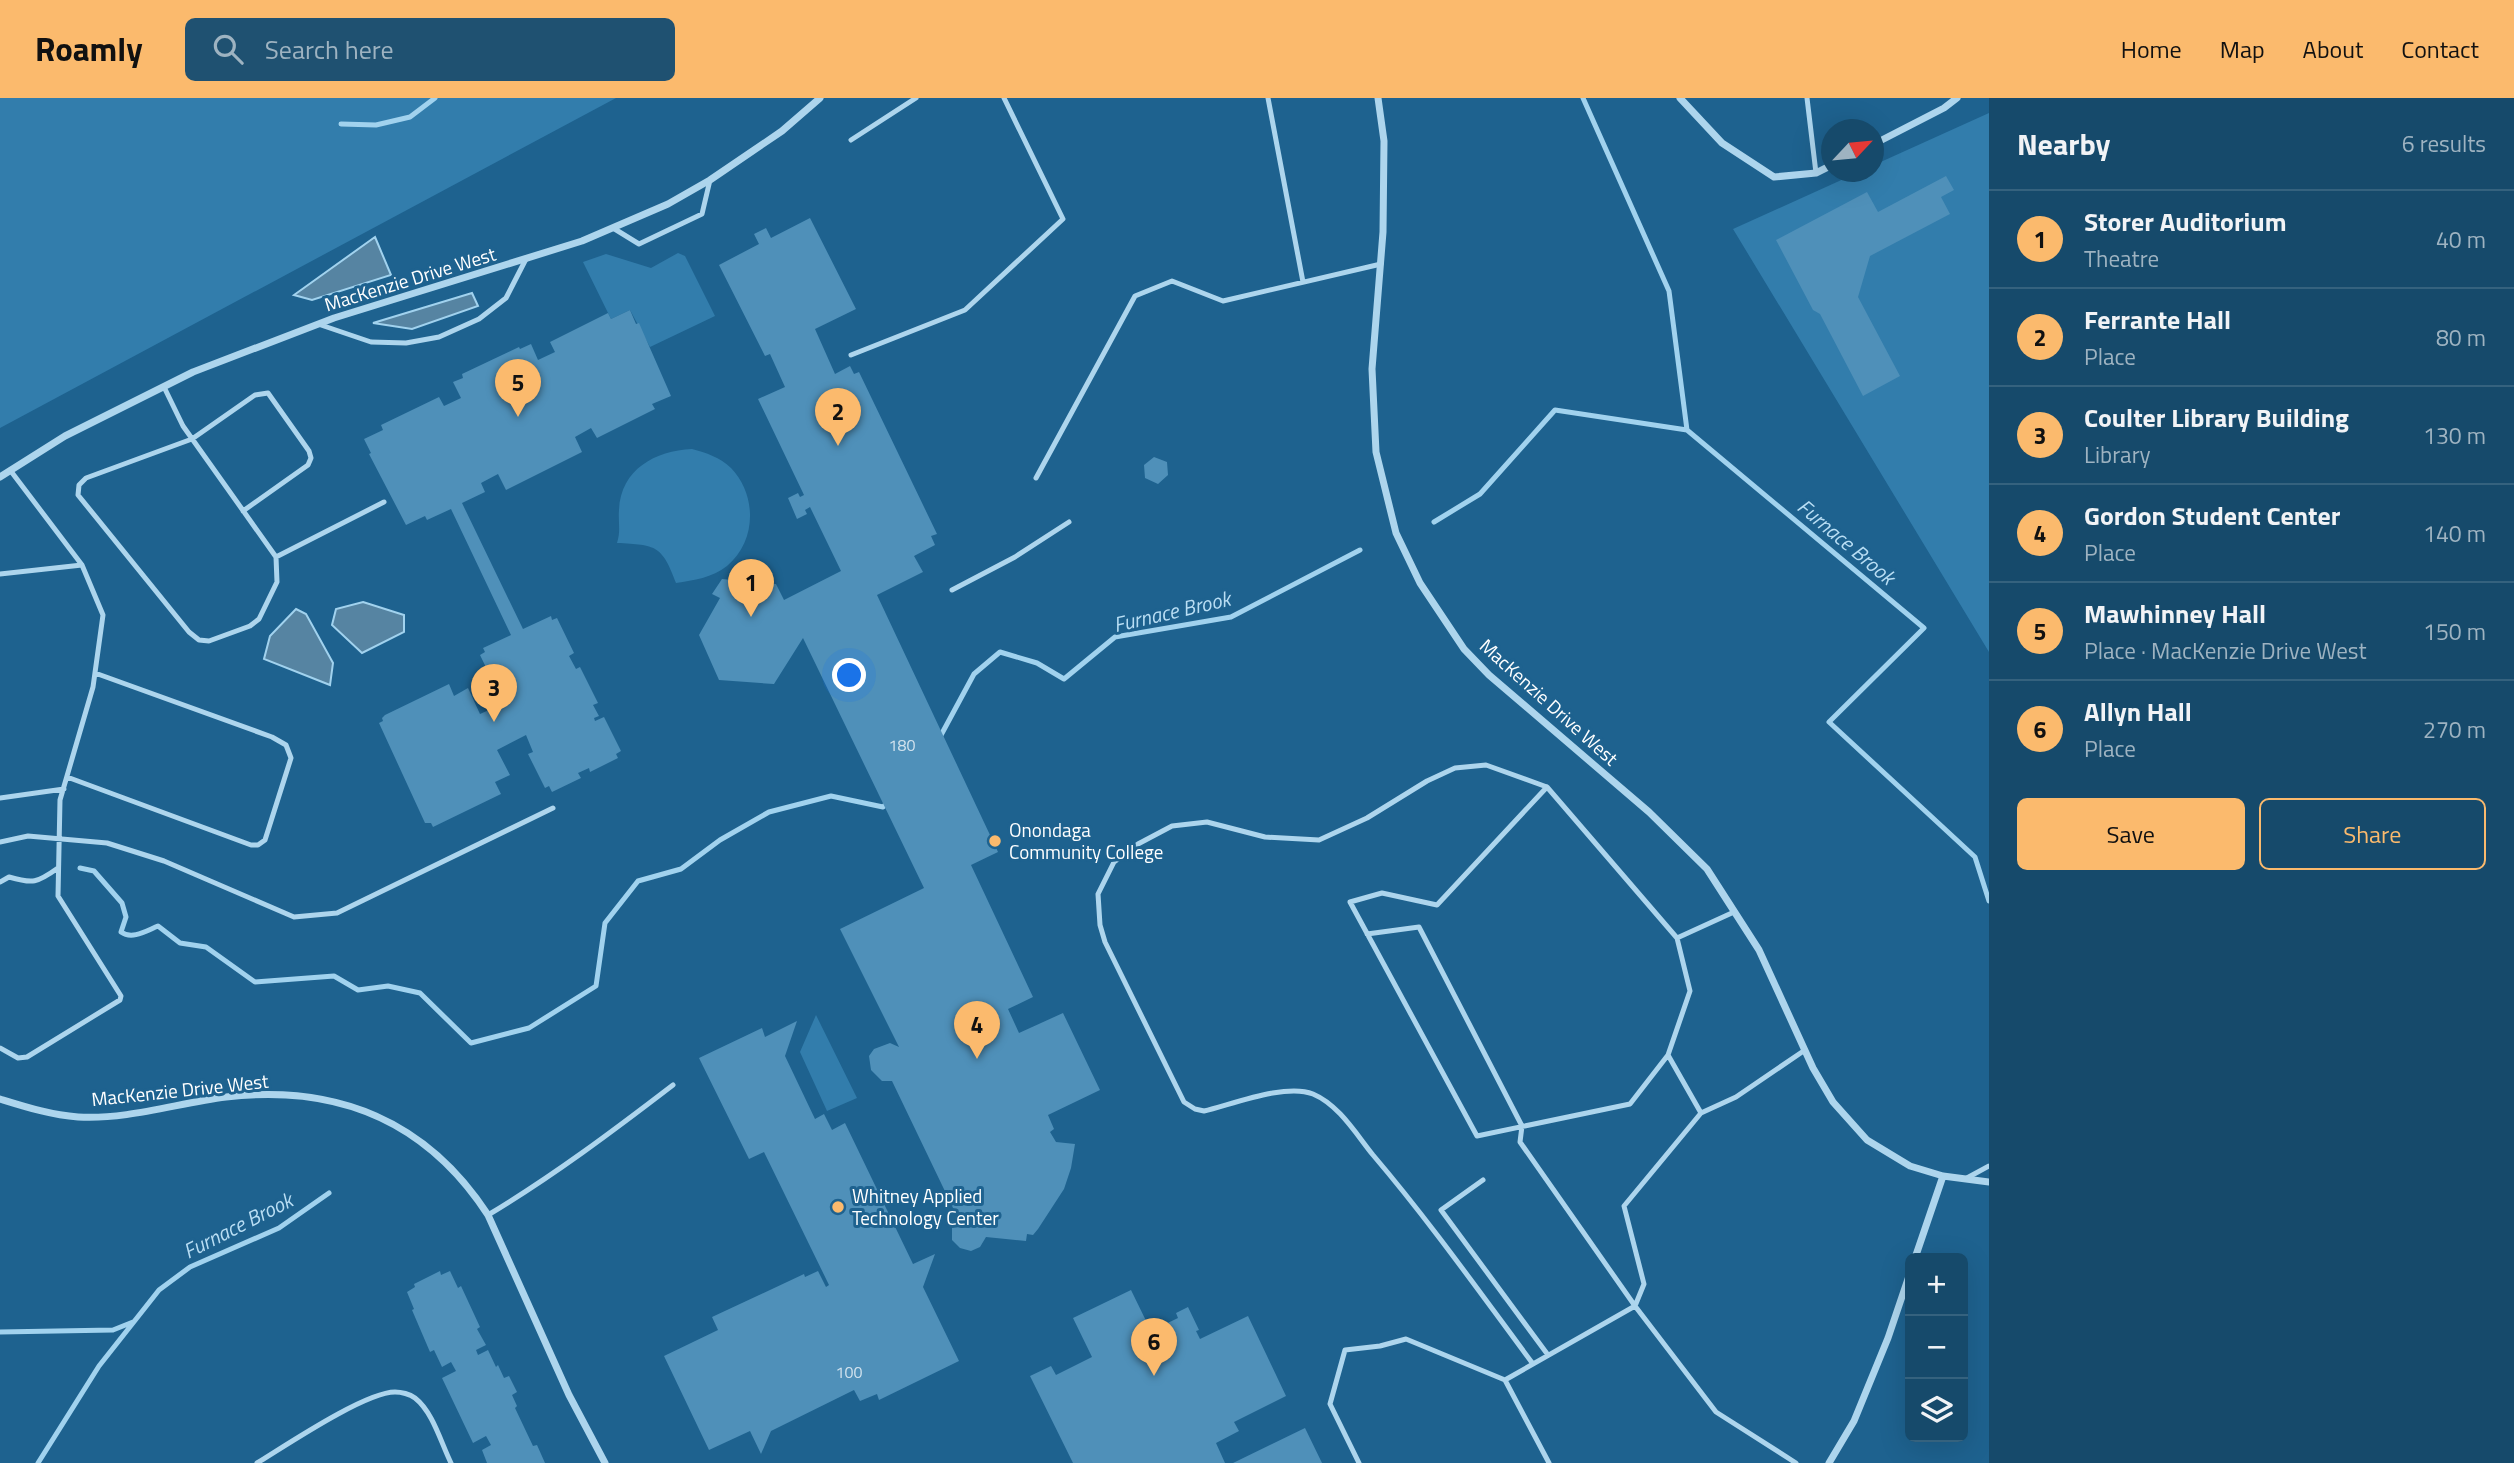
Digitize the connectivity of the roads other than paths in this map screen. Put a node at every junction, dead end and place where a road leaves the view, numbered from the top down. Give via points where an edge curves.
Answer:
1 (820, 98) edge
2 (916, 98) edge
3 (1004, 98) edge
4 (1268, 98) edge
5 (1378, 98) edge
6 (1680, 98) edge
7 (1807, 98) edge
8 (1957, 98) edge
9 (1884, 139) edge
10 (851, 140) dead end
11 (1821, 170) edge
12 (1816, 173) junction
13 (710, 180) junction
14 (612, 228) junction
15 (526, 259) junction
16 (1381, 264) junction
17 (1303, 282) junction
18 (318, 324) junction
19 (851, 355) dead end
20 (164, 387) junction
21 (192, 439) junction
22 (10, 470) junction
23 (0, 477) edge
24 (1036, 478) dead end
25 (384, 502) dead end
26 (243, 511) junction
27 (1069, 522) dead end
28 (276, 557) junction
29 (82, 565) junction
30 (0, 574) edge
31 (952, 590) dead end
32 (95, 673) junction
33 (67, 777) junction
34 (1547, 787) junction
35 (64, 789) junction
36 (0, 798) edge
37 (554, 808) dead end
38 (58, 839) junction
39 (0, 842) edge
40 (58, 868) junction
41 (0, 883) edge
42 (1734, 912) junction
43 (1367, 934) junction
44 (1677, 938) junction
45 (0, 1048) edge
46 (1805, 1050) junction
47 (1668, 1055) junction
48 (673, 1085) dead end
49 (0, 1100) edge
50 (1700, 1113) junction
51 (1522, 1126) junction
52 (1989, 1166) edge
53 (1943, 1176) junction
54 (1965, 1179) junction
55 (1483, 1180) dead end
56 (1989, 1182) edge
57 (488, 1215) junction
58 (1917, 1253) edge
59 (1905, 1288) edge
60 (1634, 1306) junction
61 (1548, 1355) junction
62 (1533, 1364) junction
63 (1505, 1380) junction
64 (596, 1445) junction
65 (257, 1463) edge
66 (451, 1463) edge
67 (605, 1463) edge
68 (611, 1463) edge
69 (1359, 1463) edge
70 (1549, 1463) edge
71 (1796, 1463) edge
72 (1829, 1463) edge

1 - 13 street, MacKenzie Drive West via 782,131
2 - 10 lane
3 - 19 lane via 1063,219 965,310
4 - 17 lane
5 - 16 street, MacKenzie Drive West via 1384,141
6 - 12 street via 1722,143 1774,177
7 - 12 lane
8 - 9 street
11 - 12 street
13 - 14 street, MacKenzie Drive West
13 - 14 lane via 702,214 676,227 639,244
14 - 15 street, MacKenzie Drive West
15 - 18 street, MacKenzie Drive West
15 - 18 lane via 506,298 479,319 439,337 371,342
16 - 17 lane
16 - 42 street, MacKenzie Drive West via 1373,369 1376,452 1396,533 1420,583 1464,649 1649,811 1707,869
17 - 24 lane via 1223,301 1172,281 1135,296
18 - 20 street, MacKenzie Drive West
20 - 21 lane
20 - 22 street, MacKenzie Drive West via 65,436
21 - 26 lane
21 - 26 lane via 255,395 268,393 311,458 308,465
21 - 28 lane via 86,478 78,495 199,640 260,619 277,582
22 - 23 street, MacKenzie Drive West
22 - 29 lane
25 - 28 lane
26 - 28 lane
27 - 31 lane
29 - 30 lane
29 - 32 lane via 103,615
32 - 33 lane
32 - 33 lane via 272,737 286,745 292,758 265,840 258,845
33 - 35 lane
34 - 43 lane via 1437,905 1382,893 1350,902
34 - 44 lane
34 - 62 lane via 1486,765 1455,768 1319,840 1265,837 1208,822 1172,826 1114,862 1098,894 1105,942 1184,1102 1203,1111 1285,1090 1325,1101 1404,1191
35 - 36 lane
35 - 38 lane
37 - 38 lane via 337,913 294,917 164,861 107,843
38 - 39 lane via 29,836
38 - 40 lane
40 - 41 lane via 29,883 9,877
40 - 45 lane via 58,895 119,990 120,1000 27,1057 18,1058
42 - 44 lane
42 - 46 street, MacKenzie Drive West via 1759,950
43 - 51 lane via 1477,1136
43 - 51 lane via 1419,927
44 - 47 lane via 1690,990
46 - 50 lane via 1736,1097
46 - 53 street, MacKenzie Drive West via 1833,1101 1867,1140 1910,1166
47 - 50 lane
47 - 51 lane via 1630,1104
48 - 57 lane via 605,1138
49 - 57 street, MacKenzie Drive West via 49,1114 80,1117 227,1097 312,1096 390,1121 450,1166
50 - 60 lane via 1624,1206 1644,1284
51 - 60 lane via 1520,1142
52 - 54 lane
53 - 54 street, MacKenzie Drive West
53 - 58 street
54 - 56 street, MacKenzie Drive West
55 - 61 lane via 1441,1210
57 - 64 street, MacKenzie Drive West
59 - 72 street via 1854,1421
60 - 61 lane
60 - 71 lane via 1716,1412
61 - 62 lane
62 - 63 lane
63 - 69 lane via 1406,1339 1345,1350 1330,1404
63 - 70 lane
64 - 67 street, MacKenzie Drive West
64 - 68 street, MacKenzie Drive West
65 - 66 lane via 344,1411 394,1392 412,1396 424,1407

